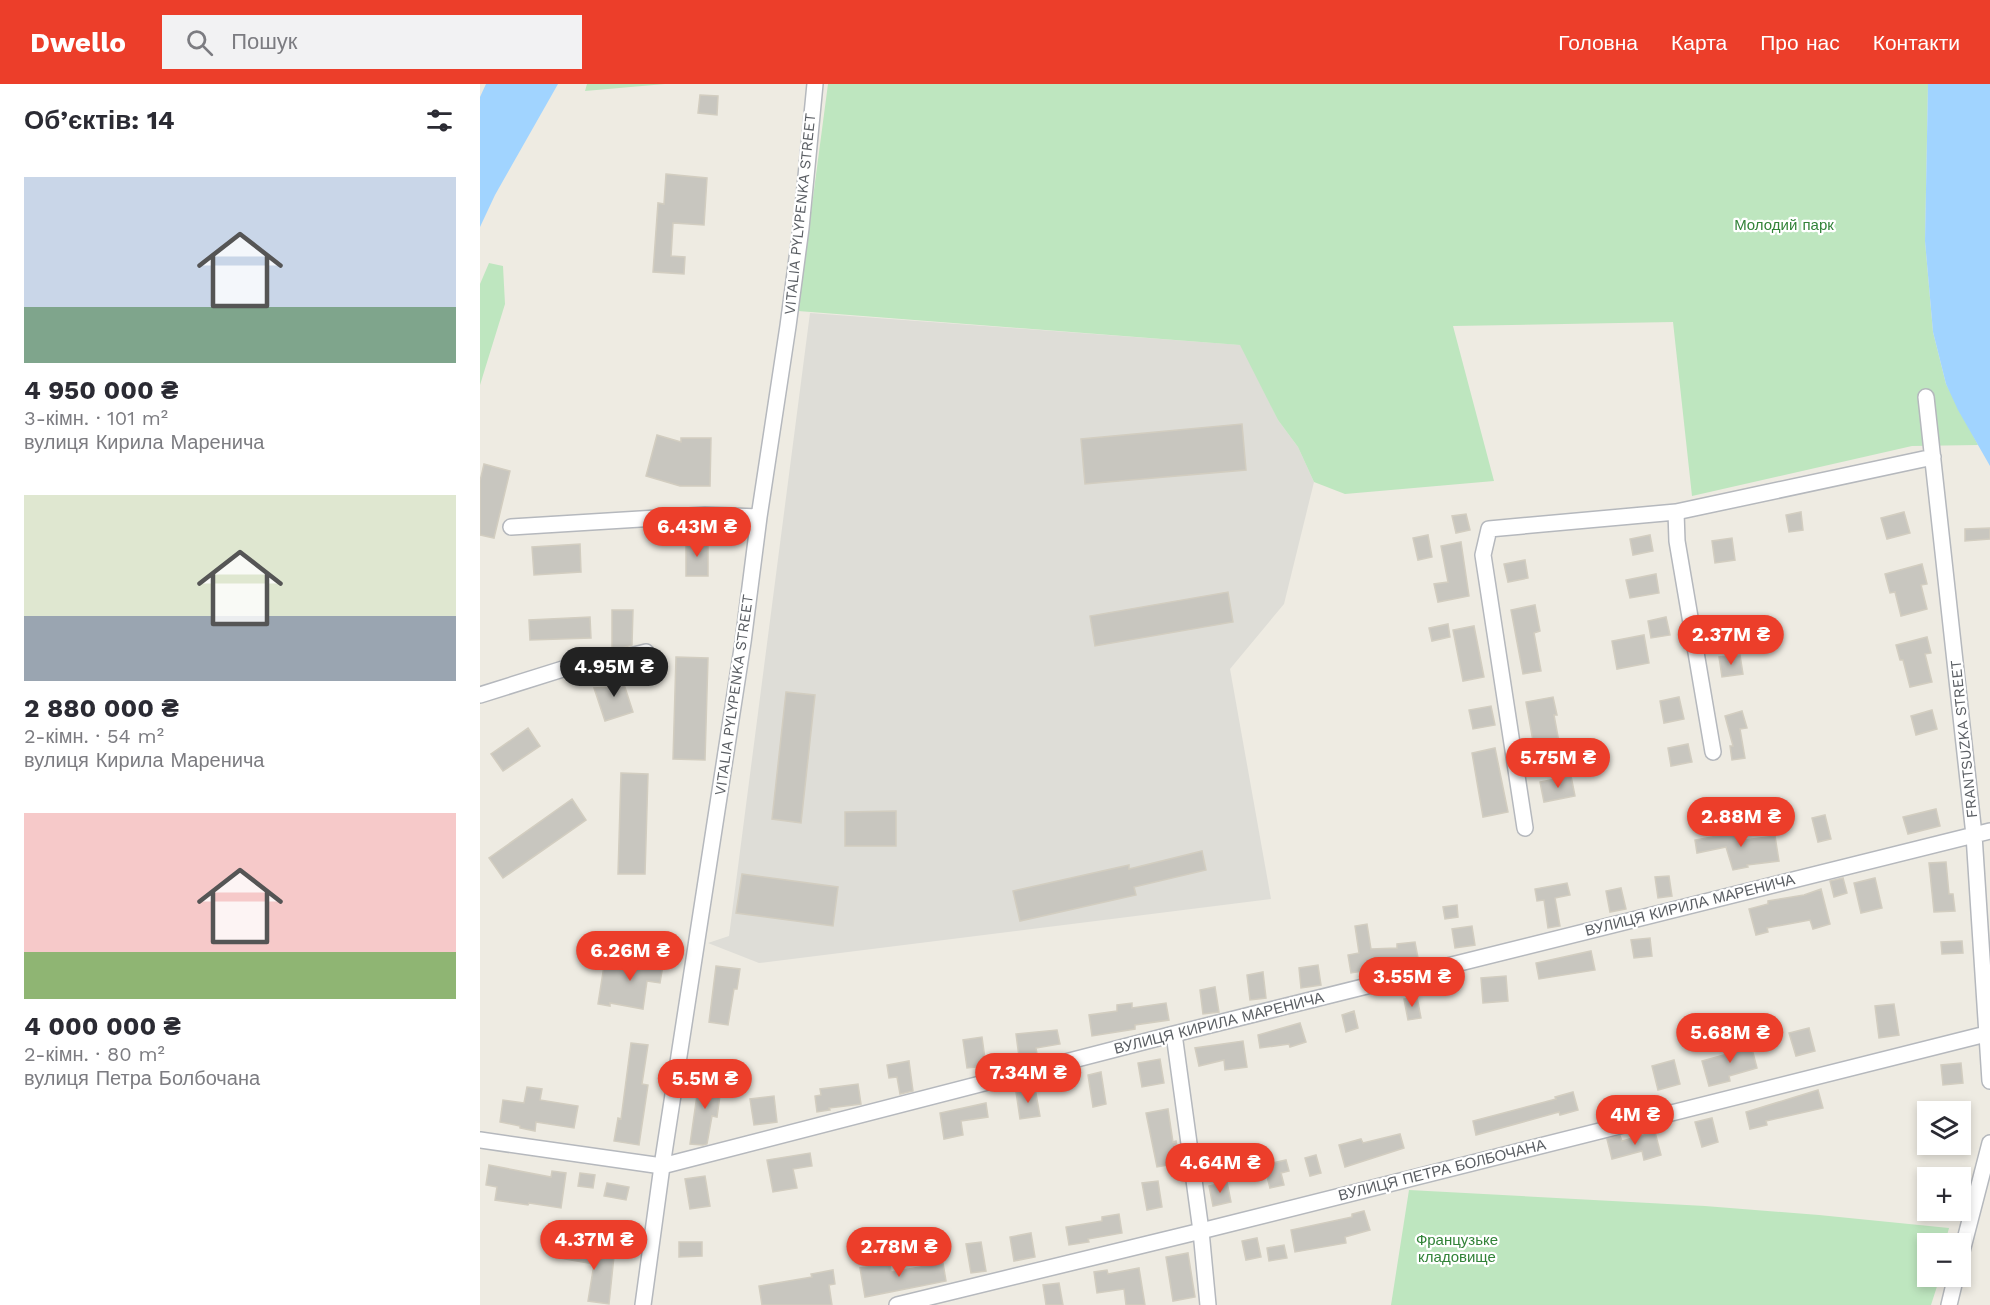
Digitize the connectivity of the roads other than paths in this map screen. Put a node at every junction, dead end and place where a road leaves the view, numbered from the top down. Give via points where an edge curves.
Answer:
1 (815, 84) edge
2 (1926, 397) dead end
3 (1933, 457) junction
4 (1676, 512) junction
5 (759, 517) junction
6 (511, 527) dead end
7 (646, 652) dead end
8 (480, 695) edge
9 (1713, 752) dead end
10 (1525, 828) dead end
11 (1990, 831) edge
12 (1974, 835) junction
13 (1174, 1034) junction
14 (1986, 1034) junction
15 (1990, 1081) edge
16 (480, 1140) edge
17 (1990, 1143) edge
18 (662, 1166) junction
19 (1201, 1231) junction
20 (1967, 1233) edge
21 (1953, 1287) edge
22 (644, 1305) edge
23 (897, 1305) edge
24 (1208, 1305) edge
25 (1949, 1305) edge

1 - 5 street, VITALIA PYLYPENKA STREET via 801,228
2 - 3 street, FRANTSUZKA STREET
3 - 4 street
3 - 12 street, FRANTSUZKA STREET
4 - 9 street via 1677,541
4 - 10 street via 1489,529 1483,555
5 - 6 street via 705,515
5 - 18 street, VITALIA PYLYPENKA STREET
7 - 8 street via 566,668
11 - 12 street, ВУЛИЦЯ КИРИЛА МАРЕНИЧА
12 - 13 street, ВУЛИЦЯ КИРИЛА МАРЕНИЧА
12 - 14 street, FRANTSUZKA STREET
13 - 18 street, ВУЛИЦЯ КИРИЛА МАРЕНИЧА
13 - 19 street
14 - 15 street, FRANTSUZKA STREET
14 - 19 street, ВУЛИЦЯ ПЕТРА БОЛБОЧАНА
16 - 18 street, ВУЛИЦЯ КИРИЛА МАРЕНИЧА
17 - 20 street
18 - 22 street, VITALIA PYLYPENKA STREET
19 - 23 street, ВУЛИЦЯ ПЕТРА БОЛБОЧАНА
19 - 24 street
21 - 25 street

